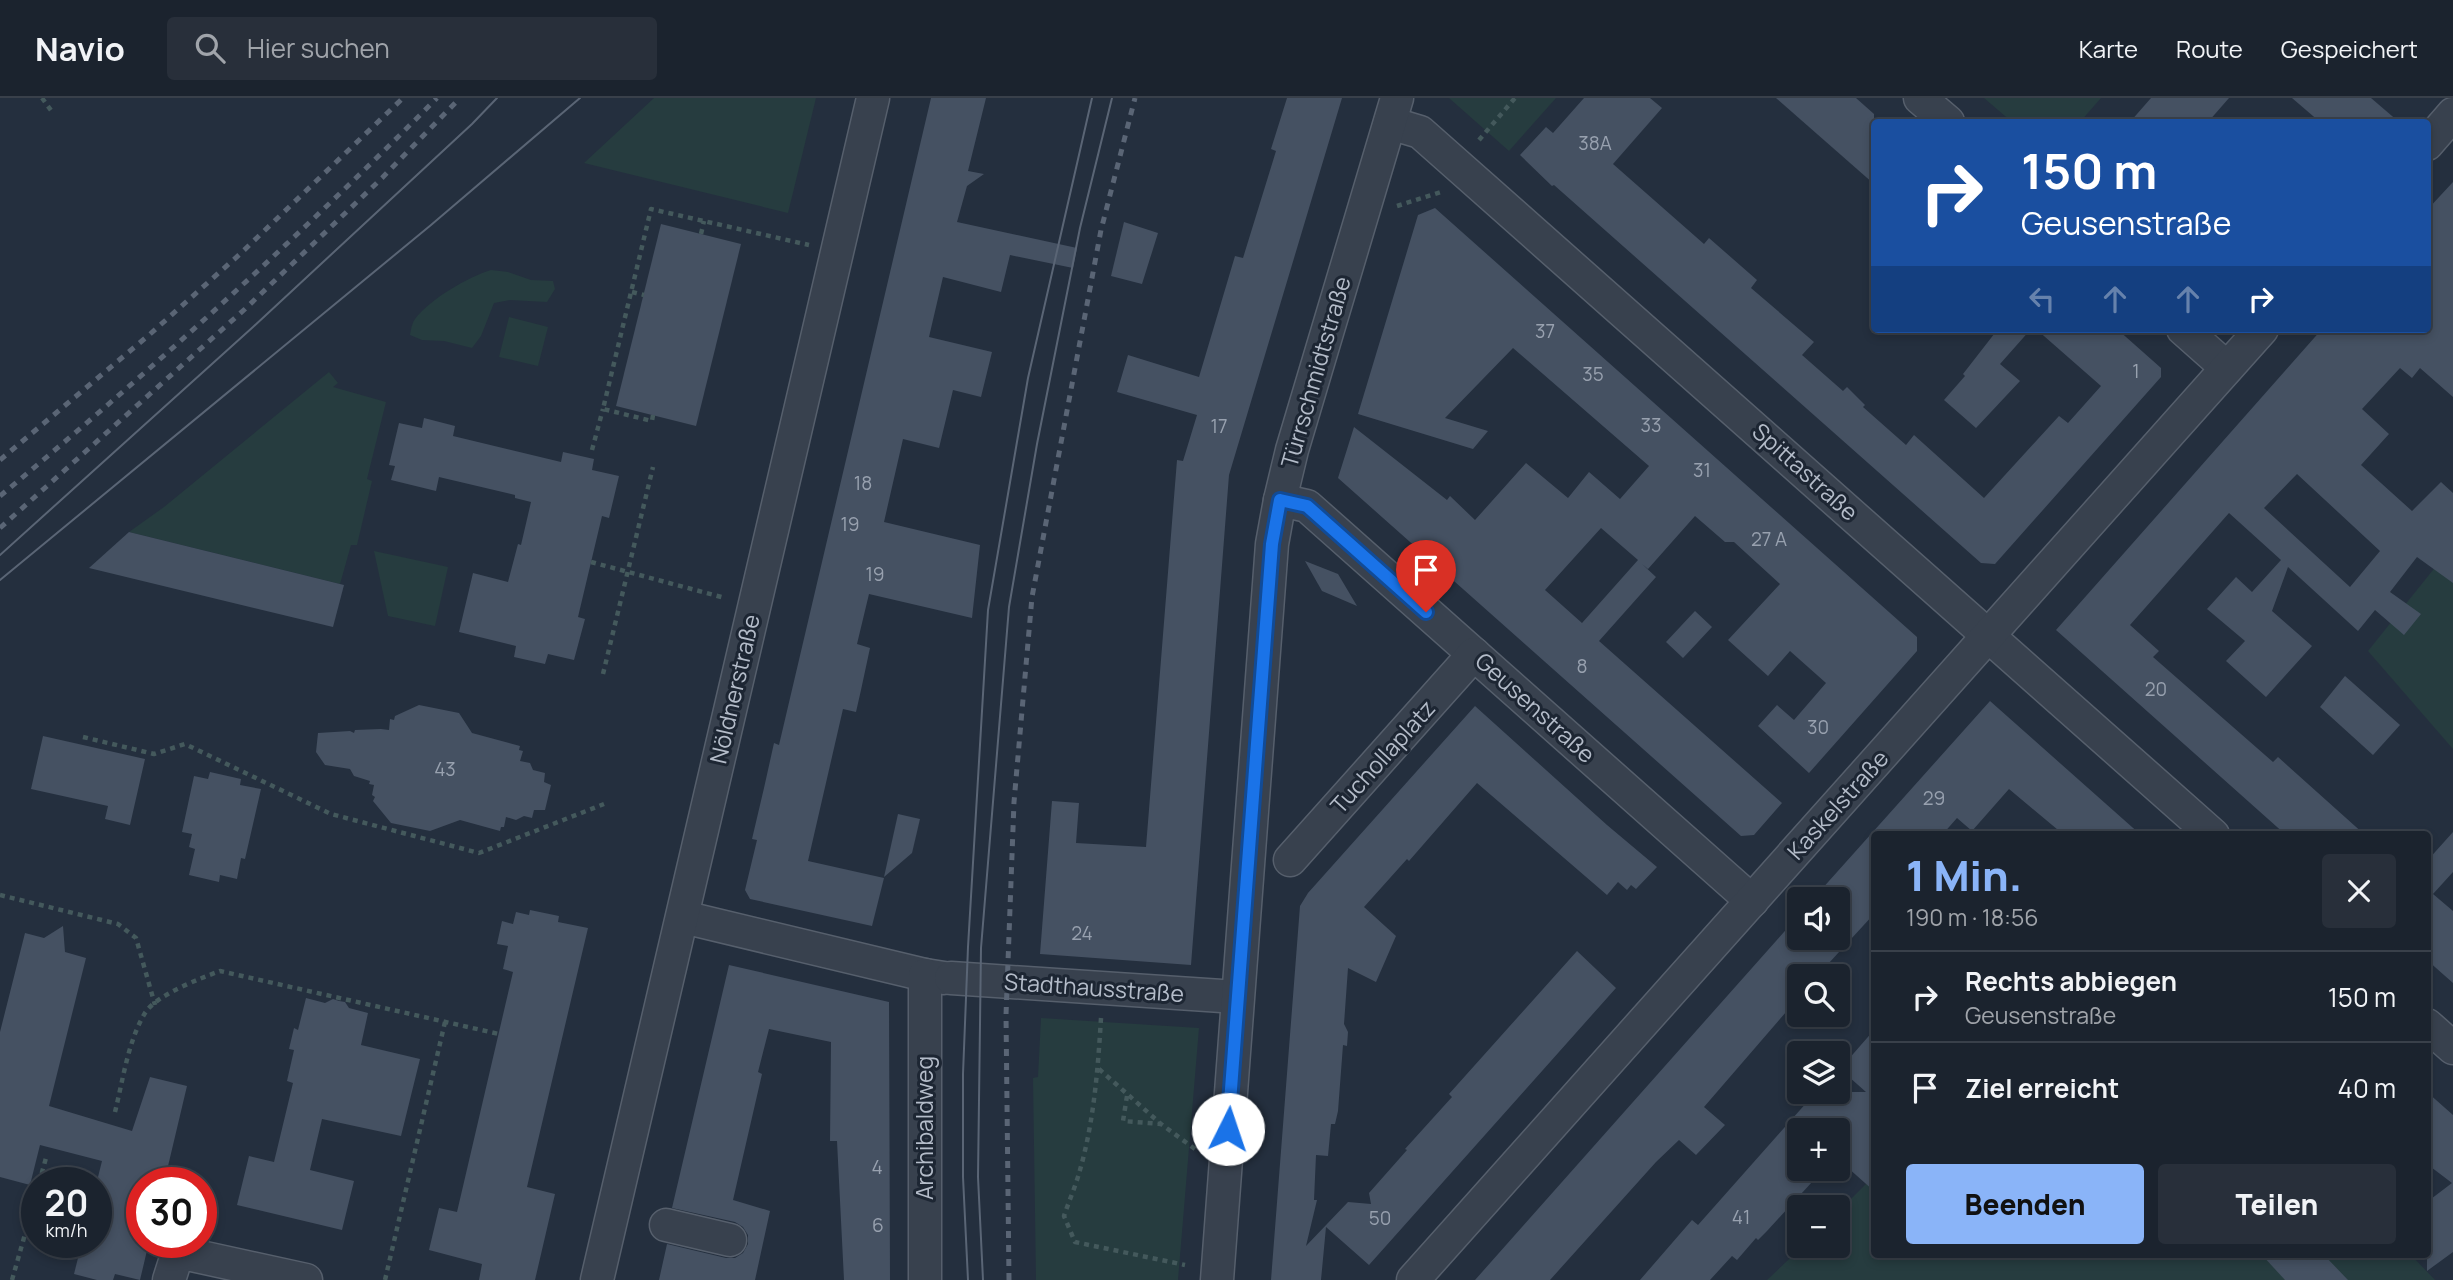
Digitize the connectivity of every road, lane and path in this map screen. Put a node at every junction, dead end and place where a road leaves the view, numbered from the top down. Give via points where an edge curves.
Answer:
1 (42, 98) edge
2 (873, 98) edge
3 (1515, 98) edge
4 (1920, 98) edge
5 (2436, 98) edge
6 (1393, 111) edge
7 (53, 113) dead end
8 (2453, 114) edge
9 (1944, 119) edge
10 (2431, 139) edge
11 (1479, 140) dead end
12 (1441, 192) dead end
13 (1397, 206) dead end
14 (704, 221) junction
15 (701, 234) dead end
16 (782, 239) dead end
17 (632, 292) junction
18 (644, 295) dead end
19 (2188, 333) edge
20 (2258, 333) edge
21 (2227, 368) junction
22 (603, 409) junction
23 (653, 415) dead end
24 (592, 450) dead end
25 (653, 467) dead end
26 (1280, 500) junction
27 (591, 562) dead end
28 (629, 572) junction
29 (700, 592) dead end
30 (1988, 635) junction
31 (1475, 654) junction
32 (603, 674) dead end
33 (83, 737) dead end
34 (604, 804) dead end
35 (2208, 831) edge
36 (1290, 860) dead end
37 (0, 895) edge
38 (1752, 901) junction
39 (683, 917) junction
40 (940, 977) junction
41 (1237, 998) junction
42 (155, 1005) junction
43 (1101, 1017) dead end
44 (445, 1022) junction
45 (2431, 1029) edge
46 (499, 1034) dead end
47 (2453, 1048) edge
48 (1098, 1068) junction
49 (1127, 1095) junction
50 (115, 1111) dead end
51 (1161, 1124) junction
52 (1195, 1149) dead end
53 (46, 1158) dead end
54 (43, 1167) edge
55 (666, 1225) dead end
56 (730, 1240) dead end
57 (21, 1248) edge
58 (1185, 1265) dead end
59 (12, 1280) edge
60 (169, 1280) edge
61 (306, 1280) edge
62 (385, 1280) edge
63 (597, 1280) edge
64 (925, 1280) edge
65 (1217, 1280) edge
66 (1413, 1280) edge

1 - 7 path
2 - 39 street, Nöldnerstraße
3 - 11 path
4 - 9 street
5 - 8 street
6 - 26 street, Türrschmidtstraße
6 - 30 street, Spittastraße
8 - 10 street
12 - 13 path
14 - 15 path
14 - 16 path
14 - 17 path via 651,209
17 - 18 path
17 - 22 path
19 - 21 street
20 - 21 street, Kaskelstraße
21 - 30 street, Kaskelstraße
22 - 23 path via 652,421
22 - 24 path
25 - 28 path
26 - 31 street, Geusenstraße via 1307,506
26 - 41 street, Türrschmidtstraße via 1272,544
27 - 28 path
28 - 29 path
28 - 32 path
30 - 35 street, Spittastraße
30 - 38 street, Kaskelstraße
31 - 36 street, Tuchollaplatz
31 - 38 street, Geusenstraße
33 - 34 path via 154,754 185,744 331,814 479,853
37 - 42 path via 118,924 136,938
38 - 66 street, Kaskelstraße
39 - 40 street, Stadthausstraße
39 - 63 street, Nöldnerstraße
40 - 41 street, Stadthausstraße
40 - 64 street, Archibaldweg
41 - 65 street, Türrschmidtstraße
42 - 44 path via 183,985 220,971
42 - 50 path via 146,1010 134,1039
43 - 48 path
44 - 46 path
44 - 62 path
45 - 47 street
48 - 49 path
48 - 58 path via 1081,1169 1064,1216 1075,1242
49 - 51 path
49 - 51 path via 1123,1121
51 - 52 path
53 - 54 path
55 - 56 street
57 - 59 path
60 - 61 street via 178,1252

